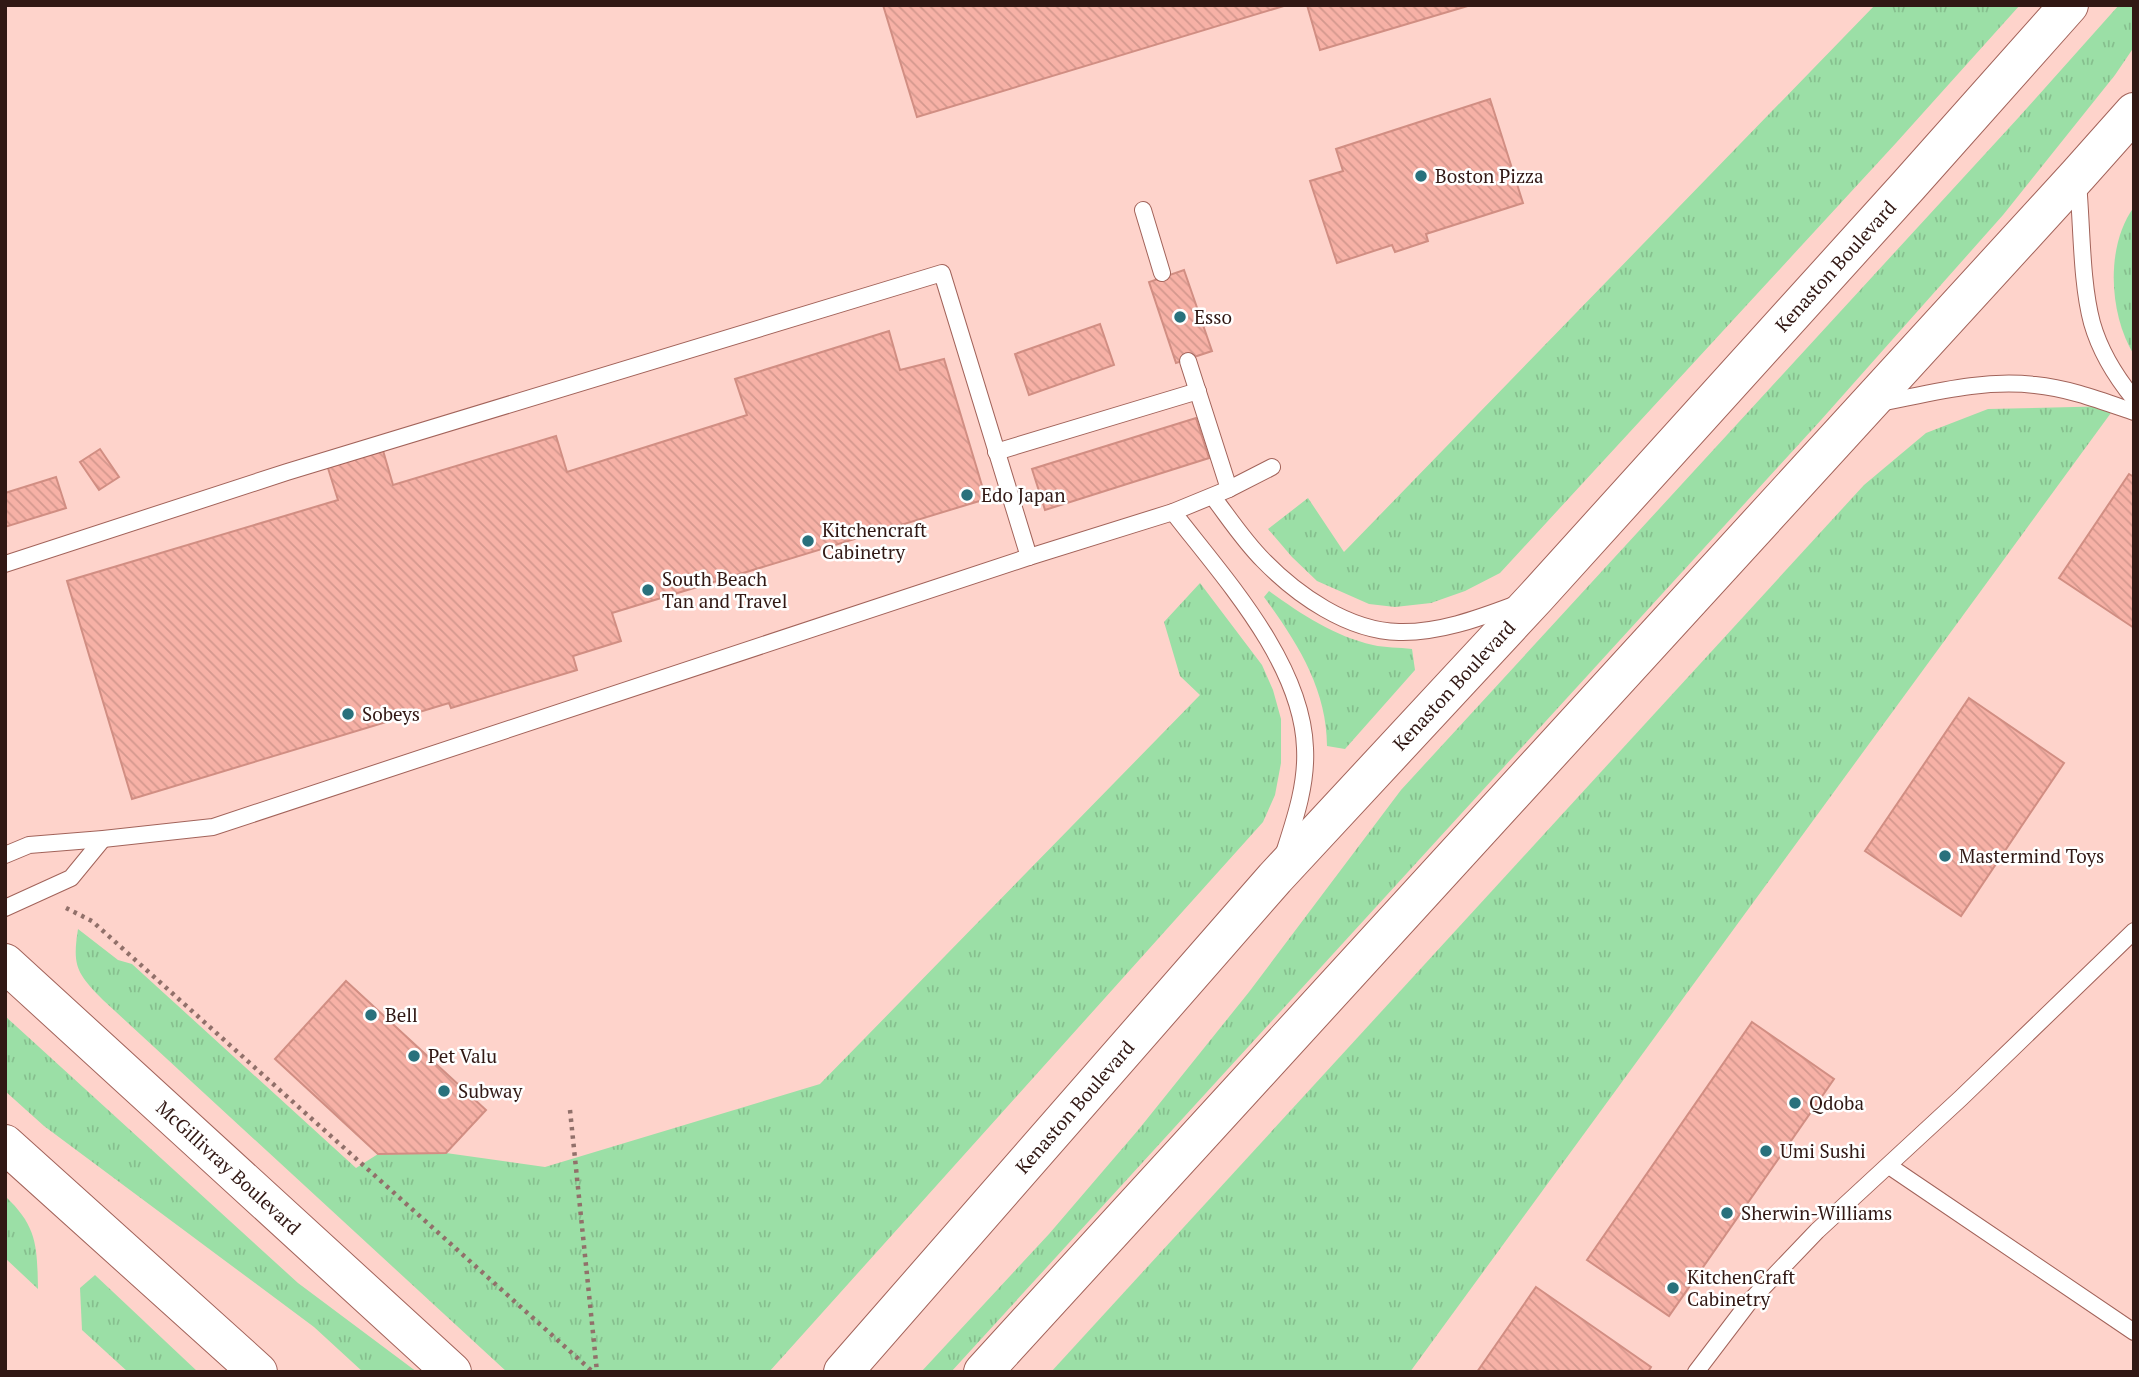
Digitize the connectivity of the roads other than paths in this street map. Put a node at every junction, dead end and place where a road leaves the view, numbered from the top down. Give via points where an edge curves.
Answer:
1 (2069, 5) edge
2 (2134, 112) edge
3 (2078, 175) junction
4 (1143, 210) dead end
5 (1162, 273) dead end
6 (1188, 361) dead end
7 (1198, 391) junction
8 (2134, 399) edge
9 (1868, 405) junction
10 (2134, 412) edge
11 (996, 452) junction
12 (1272, 467) dead end
13 (1229, 489) junction
14 (1213, 496) junction
15 (1172, 512) junction
16 (1029, 557) junction
17 (5, 564) edge
18 (1536, 597) junction
19 (103, 839) junction
20 (5, 855) edge
21 (1275, 878) junction
22 (5, 908) edge
23 (2134, 931) edge
24 (5, 963) edge
25 (5, 1144) edge
26 (1889, 1166) junction
27 (2134, 1332) edge
28 (258, 1372) edge
29 (452, 1372) edge
30 (843, 1372) edge
31 (983, 1372) edge
32 (1696, 1372) edge

1 - 18 main road, Kenaston Boulevard
2 - 3 main road
3 - 8 lane via 2092,323 2112,368
3 - 9 main road
4 - 5 lane
6 - 7 lane
7 - 11 lane
7 - 13 lane
9 - 10 lane via 1973,385 2005,384 2060,389
9 - 31 main road
11 - 16 lane
11 - 17 lane via 942,273 287,472
12 - 13 lane
13 - 14 lane
14 - 15 lane
14 - 18 lane via 1245,541 1286,581 1327,609 1373,628 1397,632 1450,626
15 - 16 lane
15 - 21 lane via 1266,638 1290,681 1301,715 1303,785
16 - 19 lane via 213,827
18 - 21 main road, Kenaston Boulevard
19 - 20 lane via 29,845
19 - 22 lane via 71,878
21 - 30 main road, Kenaston Boulevard
23 - 26 lane
24 - 29 main road, McGillivray Boulevard
25 - 28 main road
26 - 27 lane
26 - 32 lane via 1817,1231 1750,1301

